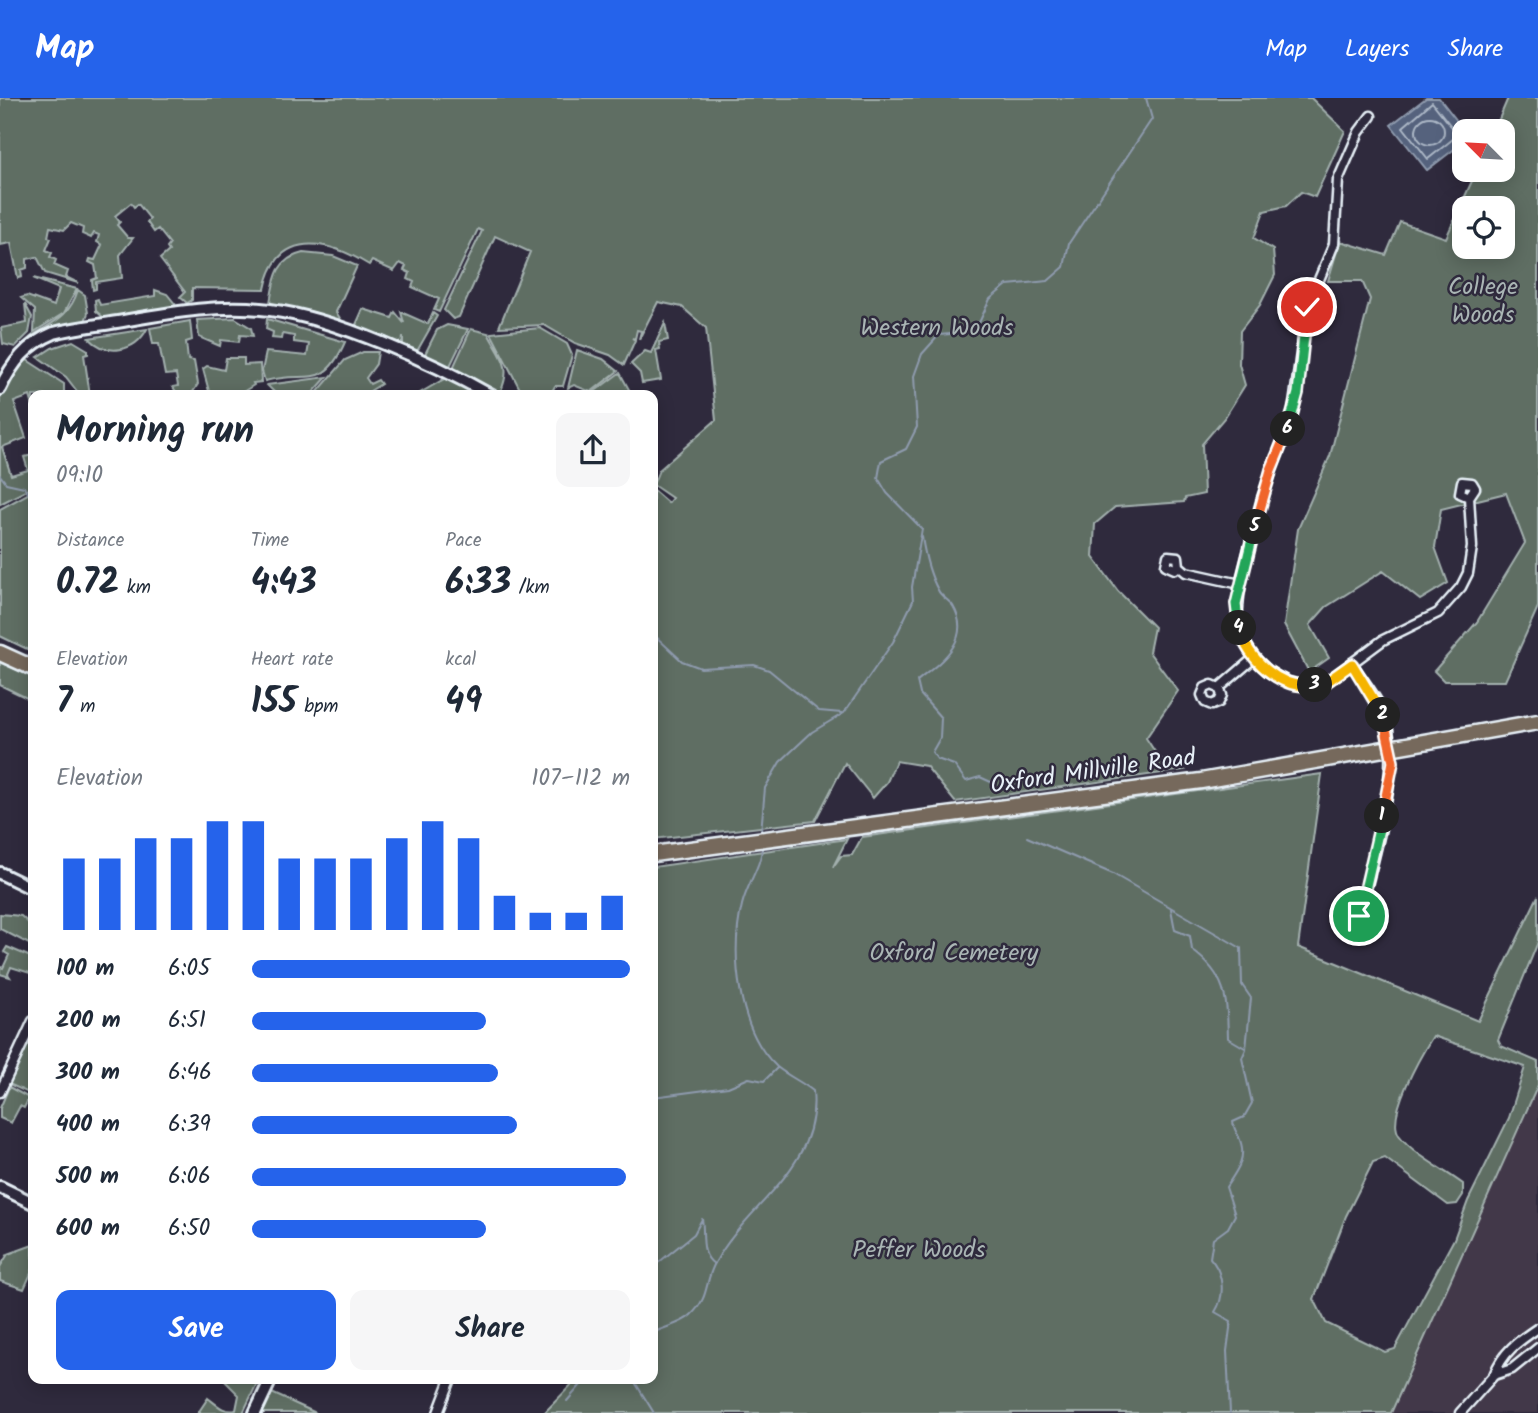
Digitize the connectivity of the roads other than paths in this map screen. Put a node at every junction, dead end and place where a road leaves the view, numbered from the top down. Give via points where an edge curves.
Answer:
1 (1371, 116) dead end
2 (0, 389) edge
3 (479, 390) edge
4 (1469, 497) dead end
5 (1179, 566) dead end
6 (1240, 584) junction
7 (0, 644) edge
8 (0, 653) edge
9 (28, 658) edge
10 (1254, 658) junction
11 (1352, 664) junction
12 (28, 666) edge
13 (1219, 688) dead end
14 (1538, 722) edge
15 (1392, 749) junction
16 (658, 853) edge
17 (0, 873) edge
18 (28, 887) edge
19 (1359, 916) dead end
20 (28, 1032) edge
21 (0, 1092) edge
22 (0, 1187) edge
23 (28, 1201) edge
24 (1538, 1328) edge
25 (1538, 1348) edge
26 (1494, 1375) junction
27 (269, 1384) edge
28 (448, 1384) edge
29 (255, 1413) edge
30 (438, 1413) edge
31 (1460, 1413) edge

1 - 6 street via 1338,180 1334,244 1307,307 1293,412 1262,498
2 - 3 street via 22,353 41,338 193,309 228,307 290,313 352,332
4 - 11 street via 1472,547 1461,587 1438,613 1383,640
5 - 6 street via 1186,572
6 - 10 street via 1237,621
7 - 9 highway
8 - 12 highway
10 - 11 street via 1269,672 1307,686 1325,683
10 - 13 street
11 - 15 street via 1382,710
14 - 15 highway, Oxford Millville Road
15 - 16 highway, Oxford Millville Road via 1201,781
15 - 19 street via 1392,774
17 - 18 street
20 - 21 street
22 - 23 street
24 - 26 street via 1513,1345
25 - 26 street via 1512,1369
26 - 31 street
27 - 29 street
28 - 30 street

